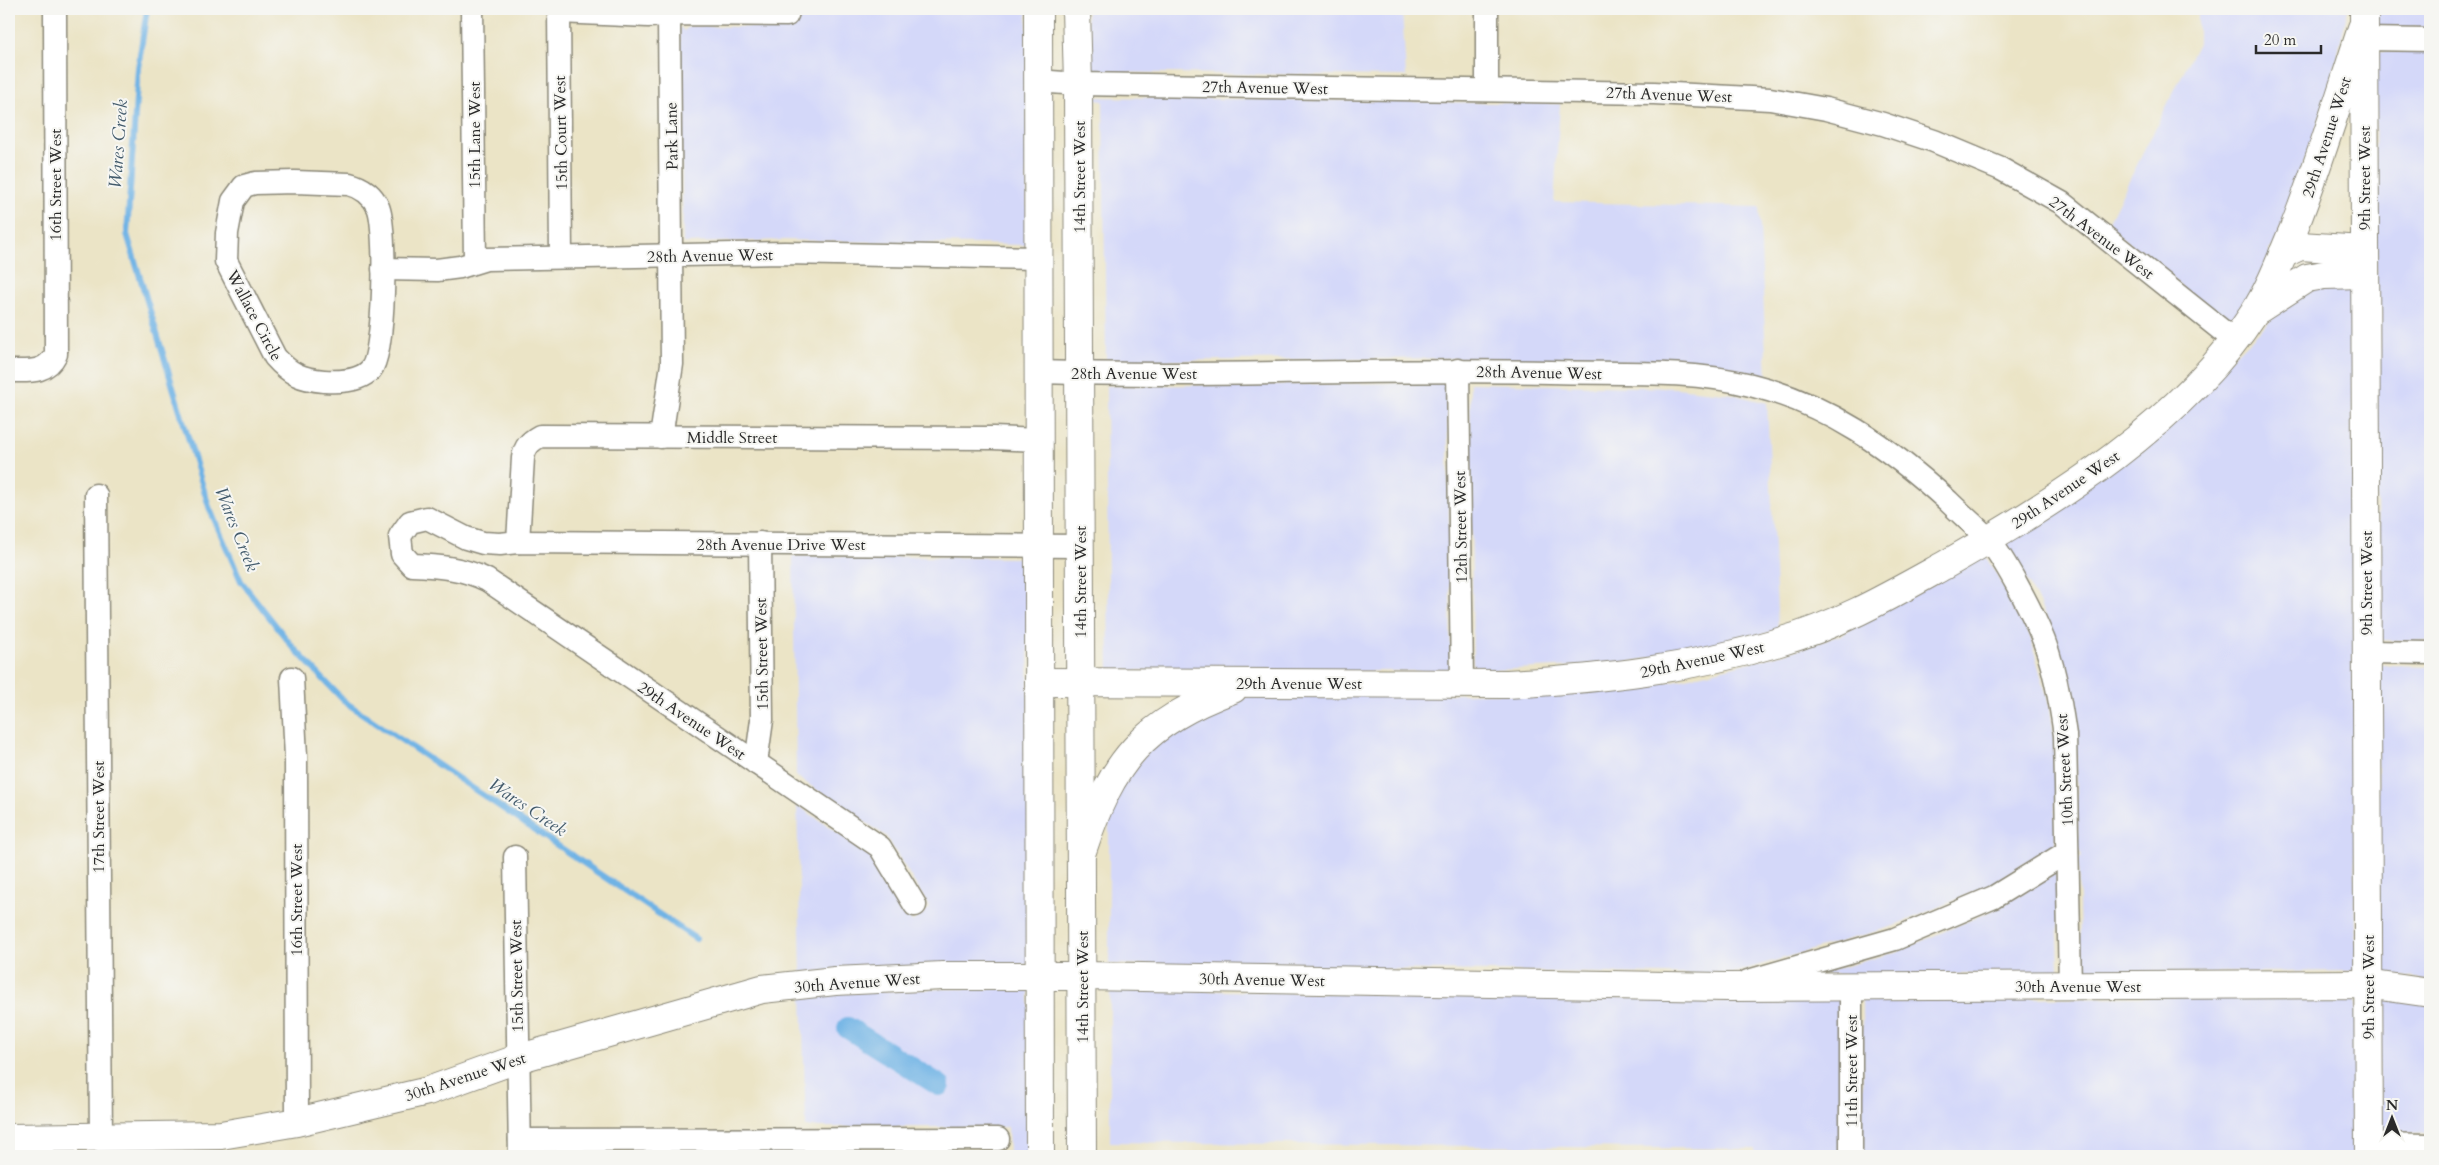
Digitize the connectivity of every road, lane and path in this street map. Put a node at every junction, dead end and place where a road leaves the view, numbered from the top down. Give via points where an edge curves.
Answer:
1 (55, 9) edge
2 (472, 9) edge
3 (789, 9) edge
4 (1038, 9) edge
5 (1076, 9) edge
6 (1487, 9) edge
7 (559, 10) edge
8 (630, 11) edge
9 (682, 13) edge
10 (2364, 23) edge
11 (2430, 40) edge
12 (1037, 81) junction
13 (1078, 84) junction
14 (1487, 90) junction
15 (2283, 254) junction
16 (672, 256) junction
17 (561, 257) junction
18 (1038, 258) junction
19 (475, 260) junction
20 (2364, 262) junction
21 (383, 269) junction
22 (2254, 313) junction
23 (2234, 340) junction
24 (1458, 370) junction
25 (9, 371) edge
26 (1038, 372) junction
27 (1080, 374) junction
28 (661, 437) junction
29 (1038, 440) junction
30 (96, 496) dead end
31 (1988, 540) junction
32 (518, 542) junction
33 (483, 543) junction
34 (760, 543) junction
35 (1039, 546) junction
36 (1080, 546) junction
37 (475, 574) junction
38 (2367, 652) junction
39 (2430, 653) edge
40 (292, 678) dead end
41 (1039, 682) junction
42 (1080, 682) junction
43 (1248, 683) junction
44 (1462, 684) junction
45 (756, 763) junction
46 (2067, 852) junction
47 (1081, 854) junction
48 (515, 856) dead end
49 (915, 905) dead end
50 (1041, 976) junction
51 (1082, 976) junction
52 (2367, 984) junction
53 (1851, 986) junction
54 (2070, 986) junction
55 (1726, 988) junction
56 (2430, 993) edge
57 (517, 1059) junction
58 (297, 1122) junction
59 (9, 1138) edge
60 (100, 1138) junction
61 (998, 1140) dead end
62 (2430, 1145) edge
63 (520, 1148) edge
64 (2369, 1150) edge
65 (1040, 1156) edge
66 (1082, 1156) edge
67 (1851, 1156) edge

1 - 25 street, 16th Street West via 56,354 44,368
2 - 19 street, 15th Lane West
3 - 9 street via 787,15
4 - 12 street
5 - 13 street, 14th Street West
6 - 14 street
7 - 8 street
7 - 17 street, 15th Court West
8 - 9 street
9 - 16 street, Park Lane
10 - 11 street
10 - 15 street, 29th Avenue West via 2312,183
10 - 20 street, 9th Street West
12 - 13 street, 27th Avenue West
12 - 18 street
13 - 14 street, 27th Avenue West
13 - 27 street, 14th Street West
14 - 23 street, 27th Avenue West via 1770,99 1826,109 1934,141 2001,169 2062,202
15 - 20 street via 2300,246
15 - 22 street, 29th Avenue West
16 - 17 street, 28th Avenue West
16 - 18 street, 28th Avenue West via 785,253
16 - 28 street, Park Lane via 672,364
17 - 19 street, 28th Avenue West
18 - 26 street
19 - 21 street, 28th Avenue West via 460,267 437,270
20 - 22 street, 29th Avenue West via 2307,278
20 - 38 street, 9th Street West
21 - 21 street, Wallace Circle via 379,208 369,194 357,186 255,183 244,186 233,202 226,261 275,357 292,375 337,382 371,370 380,346
22 - 23 street, 29th Avenue West
23 - 31 street, 29th Avenue West via 2203,377 2140,437
24 - 27 street, 28th Avenue West
24 - 31 street, 28th Avenue West via 1677,376 1732,381 1778,393 1831,414 1874,440 1911,467
24 - 44 street, 12th Street West
26 - 27 street, 28th Avenue West
26 - 29 street
27 - 36 street, 14th Street West
28 - 29 street, Middle Street
28 - 32 street, Middle Street via 540,436 530,441 522,458
29 - 35 street
30 - 60 street, 17th Street West
31 - 44 street, 29th Avenue West via 1838,622 1725,657 1617,676
31 - 46 street, 10th Street West via 2026,602 2050,662 2065,735
32 - 33 street, 28th Avenue Drive West
32 - 34 street, 28th Avenue Drive West
33 - 37 street
33 - 37 street via 427,518 410,522 400,536 402,554 412,565 451,567
34 - 35 street, 28th Avenue Drive West
34 - 45 street, 15th Street West via 762,720
35 - 36 street, 28th Avenue Drive West
35 - 41 street
36 - 42 street, 14th Street West
37 - 45 street, 29th Avenue West
38 - 39 street
38 - 52 street, 9th Street West
40 - 58 street, 16th Street West via 296,767
41 - 42 street, 29th Avenue West
41 - 50 street
42 - 43 street, 29th Avenue West
42 - 47 street, 14th Street West
43 - 44 street, 29th Avenue West
43 - 47 street via 1195,704 1140,741 1105,790
45 - 49 street, 29th Avenue West via 880,847
46 - 54 street, 10th Street West
46 - 55 street, 30th Avenue West via 1994,897 1895,939
47 - 51 street, 14th Street West
48 - 57 street, 15th Street West
50 - 51 street, 30th Avenue West
50 - 57 street, 30th Avenue West via 845,980 762,989
50 - 65 street
51 - 55 street, 30th Avenue West
51 - 66 street, 14th Street West
52 - 54 street, 30th Avenue West
52 - 56 street, 30th Avenue West
52 - 64 street, 9th Street West
53 - 54 street, 30th Avenue West
53 - 55 street, 30th Avenue West
53 - 67 street, 11th Street West
57 - 58 street, 30th Avenue West via 428,1091
57 - 63 street, 15th Street West
58 - 60 street, 30th Avenue West via 222,1135
59 - 60 street, 30th Avenue West
61 - 63 street
62 - 64 street

